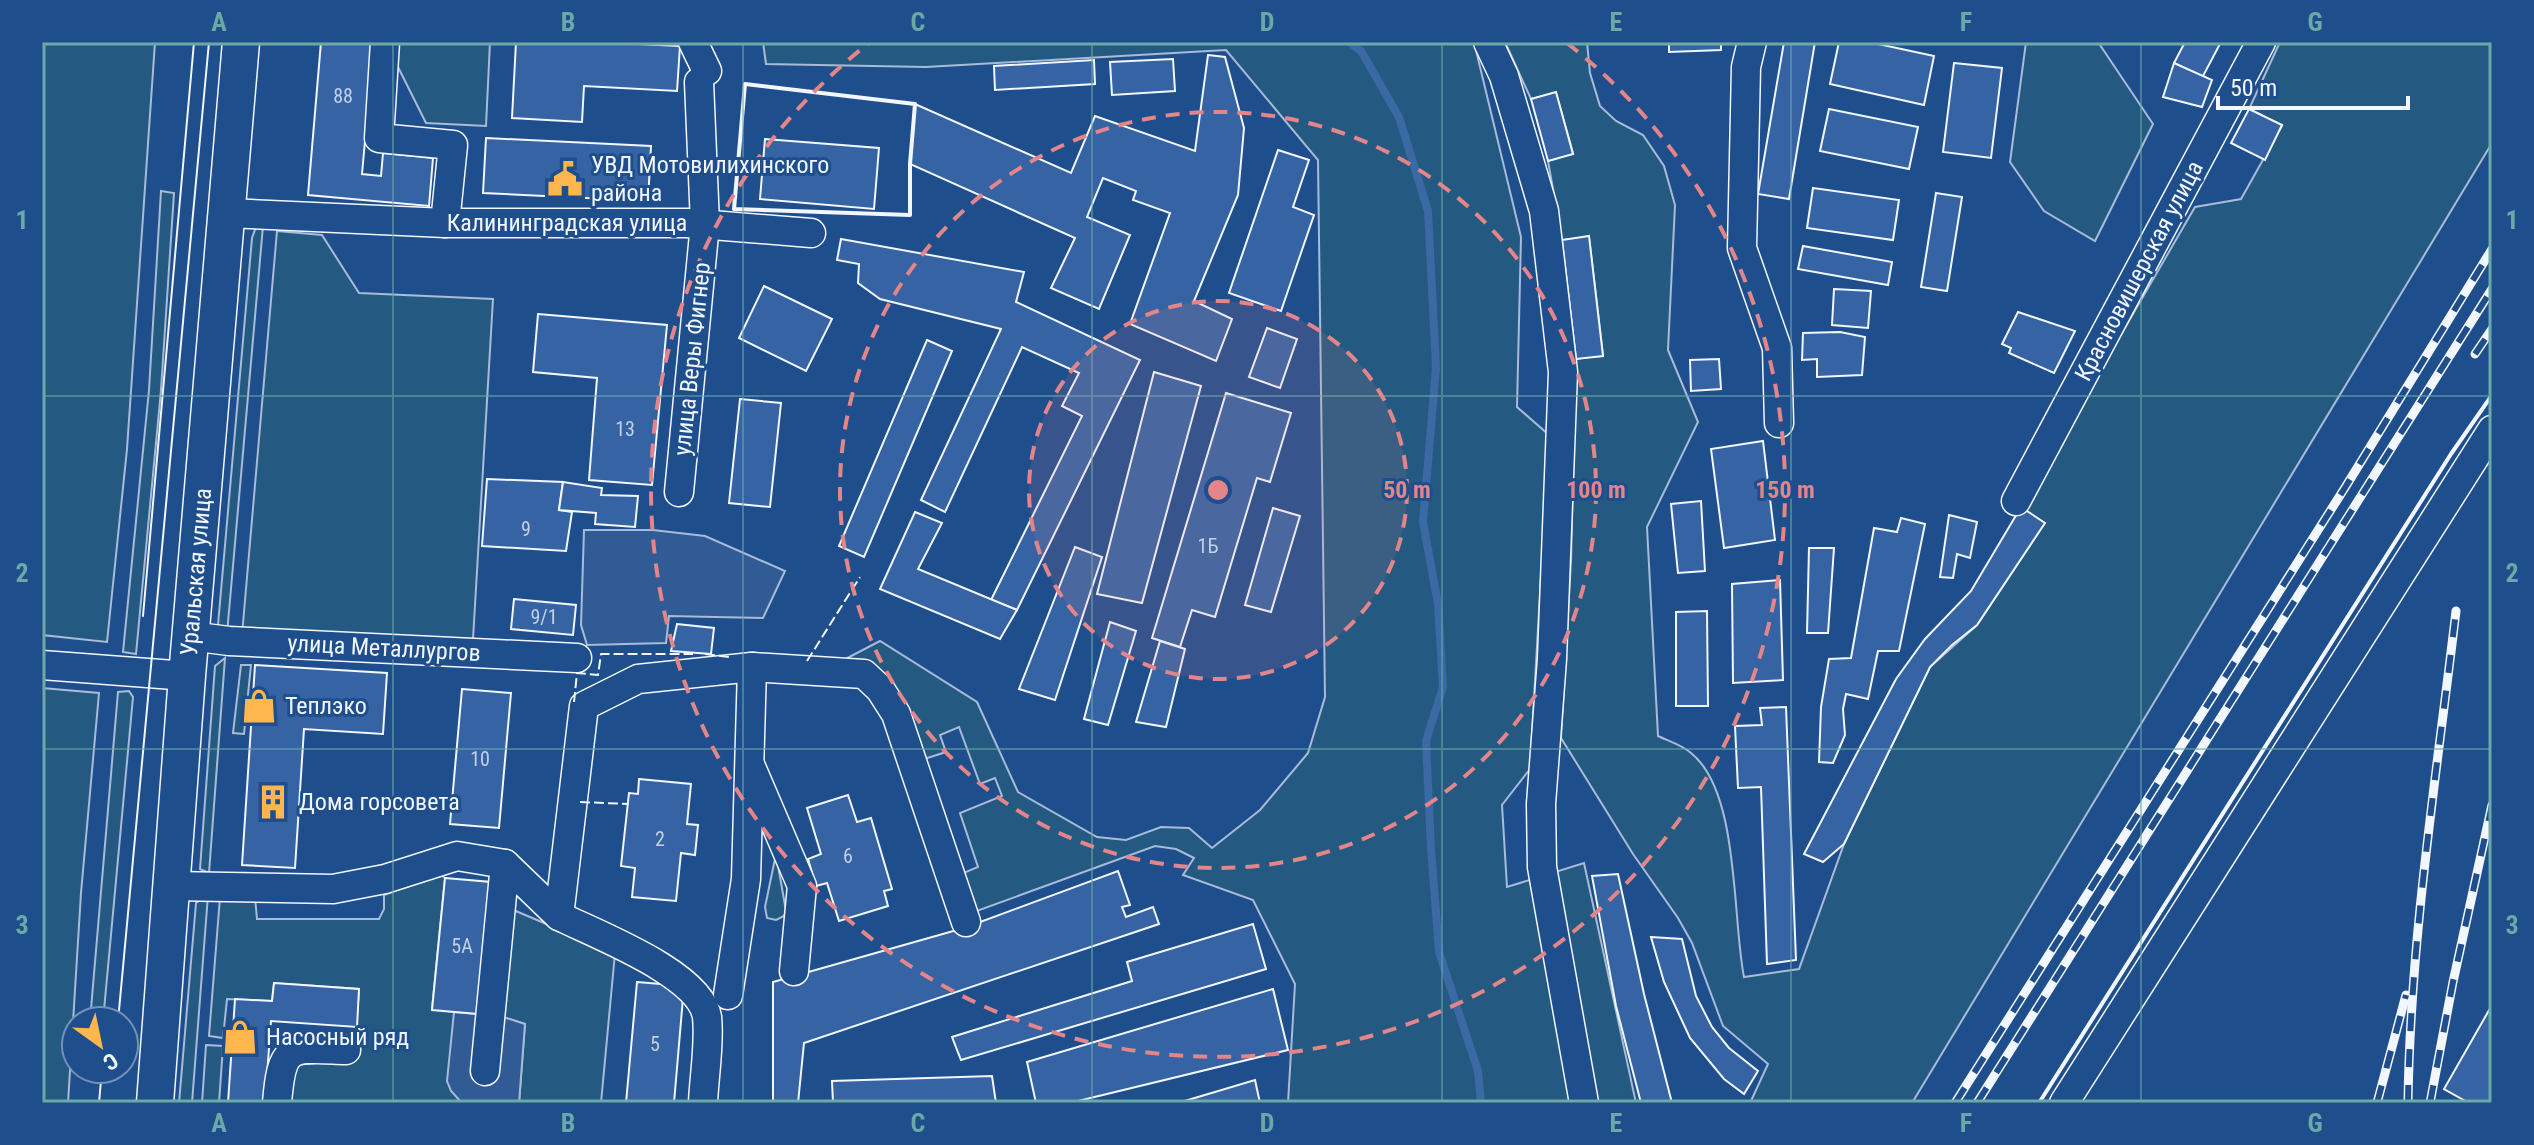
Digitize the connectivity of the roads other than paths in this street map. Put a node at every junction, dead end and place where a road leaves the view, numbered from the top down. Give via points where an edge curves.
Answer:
1 (241, 42) edge
2 (385, 42) edge
3 (693, 42) edge
4 (1488, 42) edge
5 (1752, 42) edge
6 (2261, 42) edge
7 (227, 213) junction
8 (445, 223) junction
9 (705, 224) junction
10 (811, 233) dead end
11 (1779, 423) dead end
12 (2492, 430) edge
13 (679, 492) dead end
14 (2016, 501) dead end
15 (190, 636) junction
16 (577, 658) dead end
17 (42, 665) edge
18 (752, 667) junction
19 (187, 676) junction
20 (747, 759) junction
21 (505, 864) junction
22 (171, 886) junction
23 (559, 916) junction
24 (966, 922) dead end
25 (794, 971) dead end
26 (728, 995) dead end
27 (346, 1050) dead end
28 (485, 1071) dead end
29 (155, 1103) edge
30 (277, 1103) edge
31 (703, 1103) edge
32 (1584, 1103) edge
33 (2064, 1103) edge

1 - 7 main road, Уральская улица
2 - 8 street via 379,138 453,145
3 - 9 street, улица Веры Фигнер via 703,76
4 - 32 street via 1504,76 1544,211 1563,372 1542,867
5 - 11 street via 1746,67 1742,248 1777,348
6 - 14 street, Красновишерская улица
7 - 8 street, Калининградская улица
7 - 15 main road, Уральская улица
8 - 9 street, Калининградская улица
9 - 10 street, Калининградская улица
9 - 13 street, улица Веры Фигнер
12 - 33 street
15 - 16 street, улица Металлургов
15 - 19 main road, Уральская улица
17 - 19 street
18 - 20 street
18 - 23 street via 638,679 584,706
18 - 24 street via 864,674 880,689 896,714
19 - 22 main road, Уральская улица
20 - 25 street via 802,886
20 - 26 street via 746,879
21 - 22 street via 457,856 333,889
21 - 23 street
21 - 28 street
22 - 29 main road, Уральская улица
23 - 31 street via 657,964 692,988 707,1015
27 - 30 street via 293,1051 283,1060

